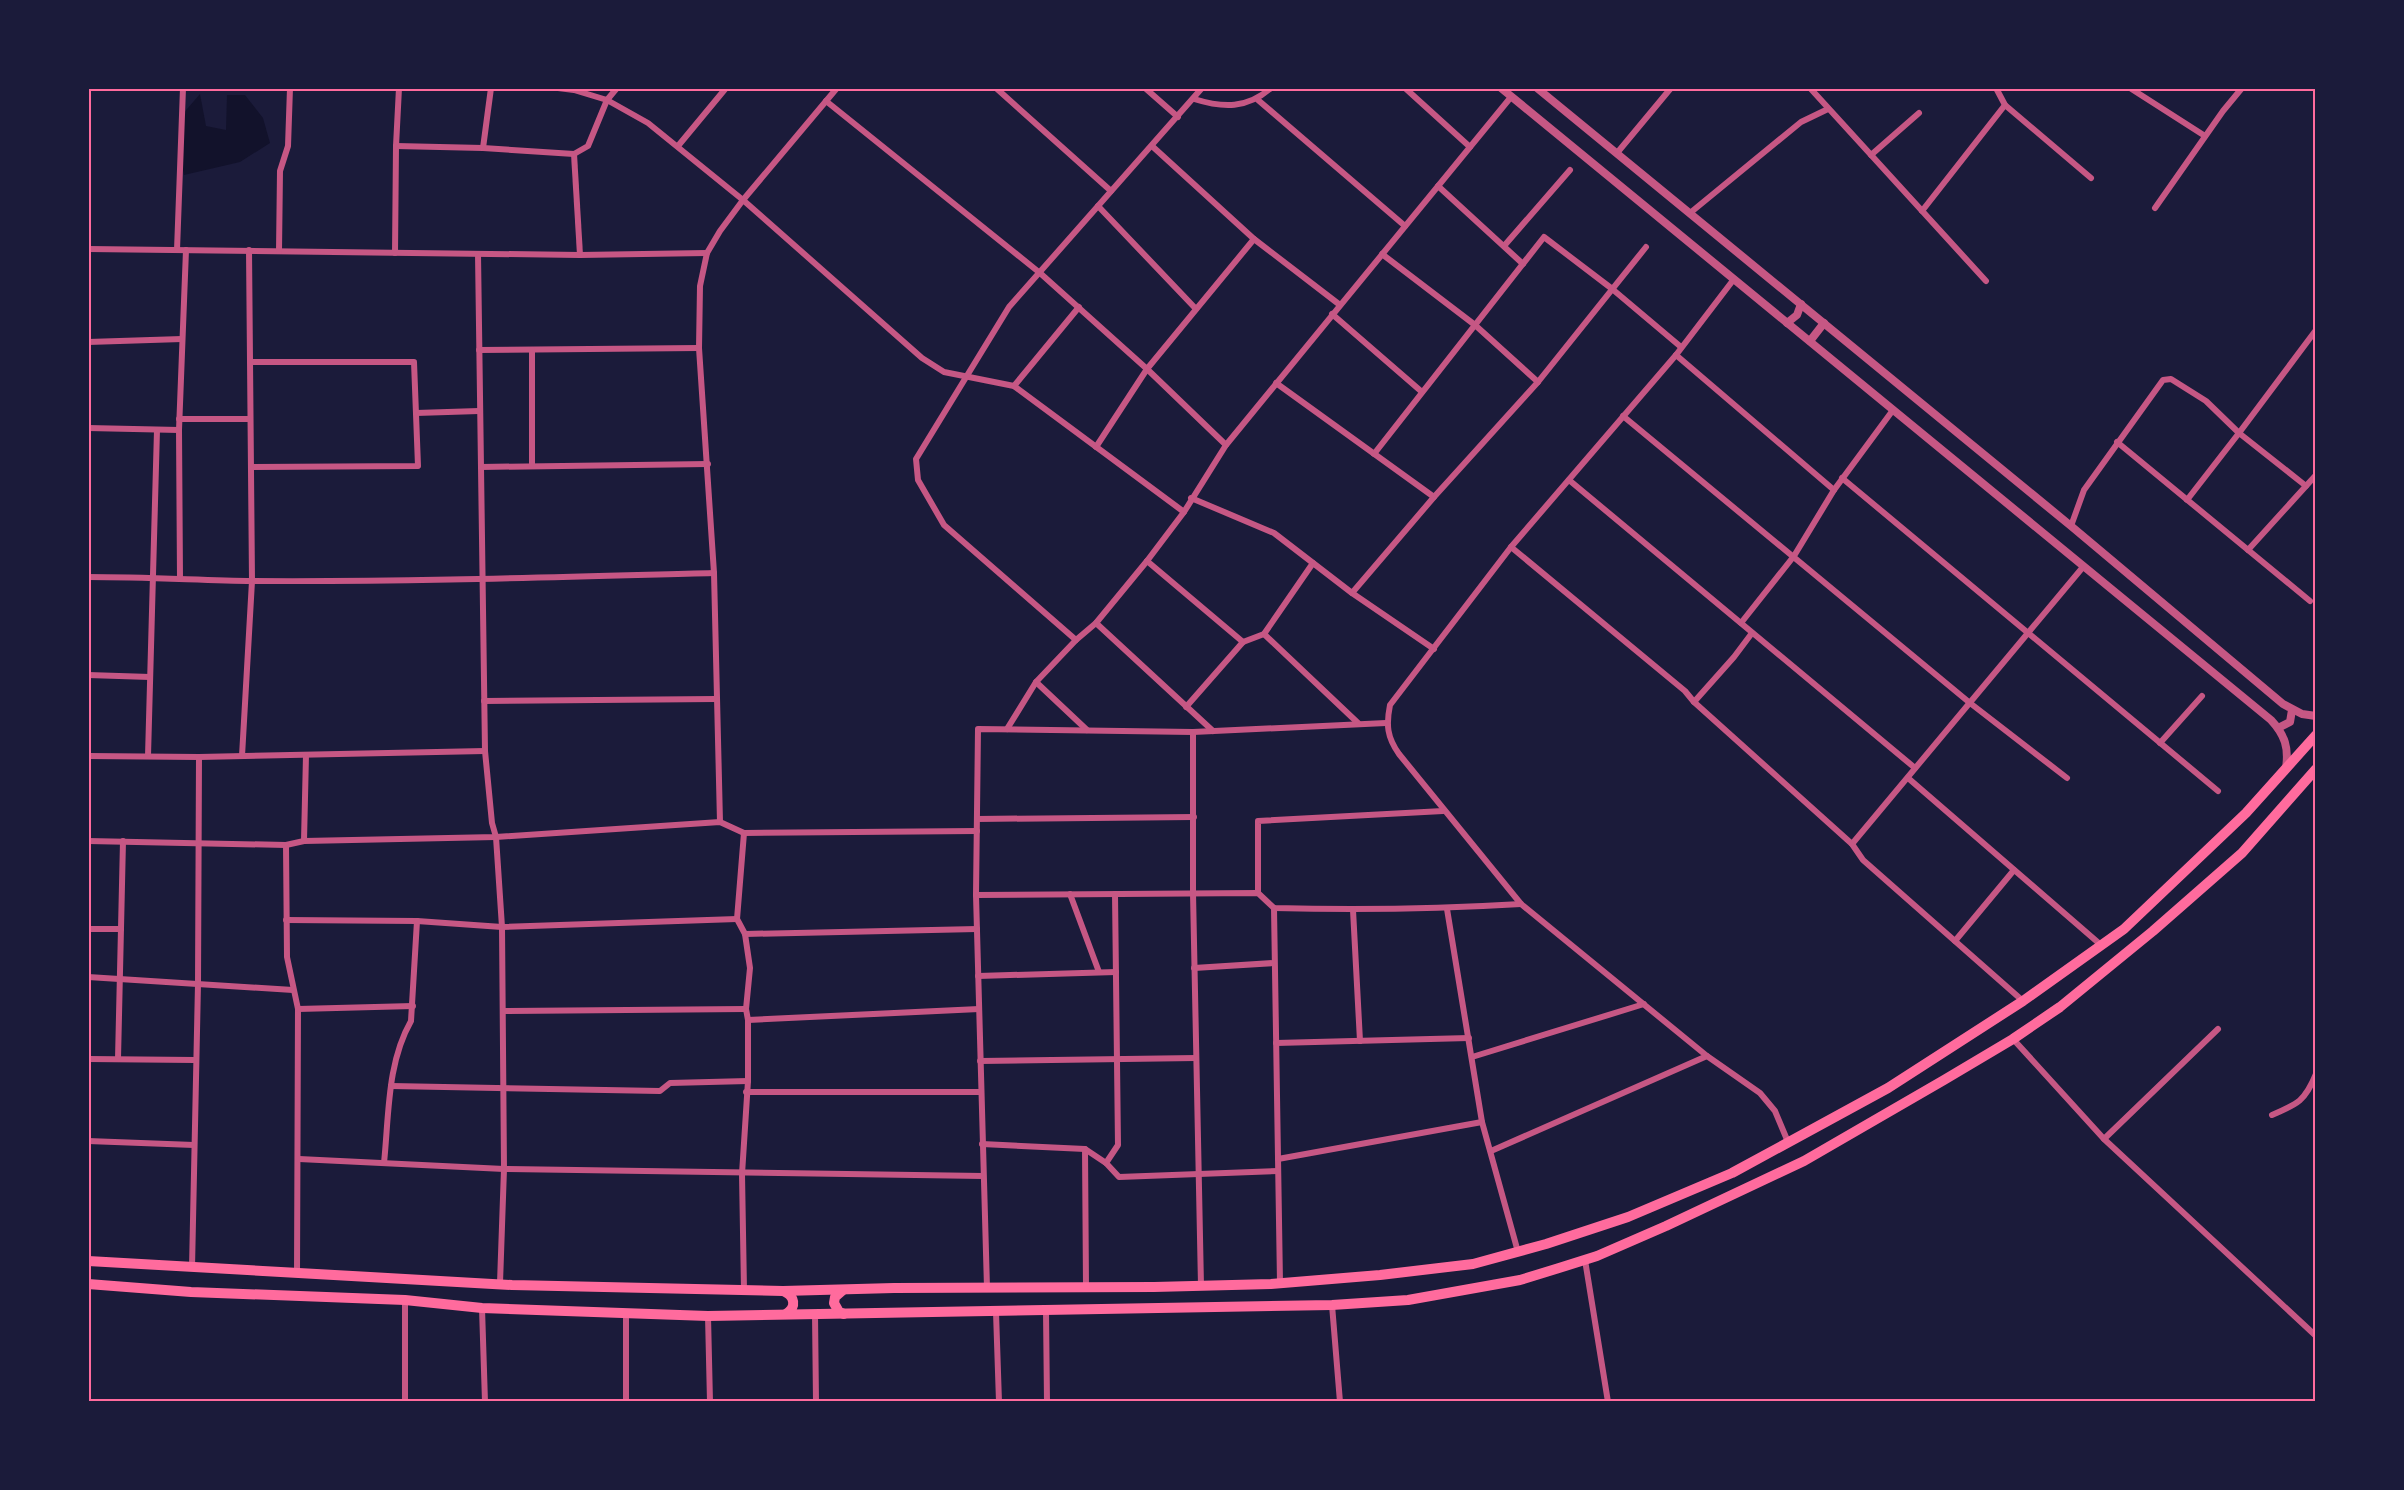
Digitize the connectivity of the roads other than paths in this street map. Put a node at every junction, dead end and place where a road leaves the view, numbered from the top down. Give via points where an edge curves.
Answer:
1 (183, 88) edge
2 (290, 88) edge
3 (399, 88) edge
4 (491, 88) edge
5 (558, 88) edge
6 (600, 88) edge
7 (617, 88) edge
8 (726, 88) edge
9 (837, 88) edge
10 (996, 88) edge
11 (1145, 88) edge
12 (1202, 88) edge
13 (1271, 88) edge
14 (1405, 88) edge
15 (1501, 88) edge
16 (1537, 88) edge
17 (1671, 88) edge
18 (1810, 88) edge
19 (1996, 88) edge
20 (2130, 88) edge
21 (2242, 88) edge
22 (1511, 97) junction
23 (604, 99) junction
24 (1194, 99) junction
25 (826, 100) junction
26 (1258, 100) junction
27 (2004, 105) junction
28 (1828, 109) junction
29 (1919, 113) dead end
30 (1178, 117) junction
31 (2205, 136) junction
32 (396, 146) junction
33 (678, 146) junction
34 (1152, 146) junction
35 (1470, 147) junction
36 (483, 148) junction
37 (1617, 153) junction
38 (574, 154) junction
39 (1871, 155) junction
40 (1570, 170) dead end
41 (2091, 178) dead end
42 (1438, 186) junction
43 (1111, 191) junction
44 (743, 200) junction
45 (1098, 206) junction
46 (2155, 208) dead end
47 (1922, 211) junction
48 (1690, 213) junction
49 (1405, 226) junction
50 (1254, 239) junction
51 (1504, 246) junction
52 (1646, 247) dead end
53 (88, 249) edge
54 (177, 250) junction
55 (186, 250) junction
56 (249, 250) junction
57 (279, 251) junction
58 (395, 253) junction
59 (707, 253) junction
60 (478, 254) junction
61 (1382, 254) junction
62 (580, 255) junction
63 (1523, 264) junction
64 (1040, 273) junction
65 (1734, 279) junction
66 (1986, 281) dead end
67 (1611, 288) junction
68 (1801, 304) junction
69 (1340, 305) junction
70 (1079, 307) junction
71 (1196, 309) junction
72 (1332, 314) junction
73 (1787, 323) junction
74 (1824, 323) junction
75 (1475, 325) junction
76 (2316, 330) edge
77 (182, 339) junction
78 (1810, 341) junction
79 (88, 342) edge
80 (1681, 347) junction
81 (699, 348) junction
82 (479, 350) junction
83 (532, 350) junction
84 (1676, 355) junction
85 (250, 362) junction
86 (1147, 369) junction
87 (966, 377) junction
88 (1538, 382) junction
89 (1276, 383) junction
90 (1014, 386) junction
91 (1422, 392) junction
92 (1893, 410) junction
93 (479, 411) junction
94 (416, 413) junction
95 (1623, 416) junction
96 (179, 419) junction
97 (250, 419) junction
98 (88, 428) edge
99 (157, 430) junction
100 (179, 430) junction
101 (2239, 433) junction
102 (2117, 442) junction
103 (1226, 445) junction
104 (1096, 447) junction
105 (1374, 454) junction
106 (708, 464) junction
107 (532, 465) junction
108 (251, 467) junction
109 (481, 467) junction
110 (2316, 475) edge
111 (1842, 478) junction
112 (1569, 480) junction
113 (2306, 486) junction
114 (1834, 490) junction
115 (1434, 497) junction
116 (1191, 498) junction
117 (2187, 500) junction
118 (1184, 512) junction
119 (2071, 526) junction
120 (1510, 547) junction
121 (2248, 550) junction
122 (1794, 556) junction
123 (1147, 561) junction
124 (1313, 564) junction
125 (2083, 567) junction
126 (714, 573) junction
127 (88, 577) edge
128 (153, 577) junction
129 (180, 578) junction
130 (481, 579) junction
131 (252, 581) junction
132 (1352, 593) junction
133 (2310, 601) dead end
134 (1096, 623) junction
135 (1742, 623) junction
136 (1752, 633) junction
137 (2028, 633) junction
138 (1264, 634) junction
139 (1076, 640) junction
140 (1243, 642) junction
141 (1434, 649) junction
142 (88, 675) edge
143 (150, 677) junction
144 (1036, 682) junction
145 (2202, 696) dead end
146 (716, 699) junction
147 (484, 701) junction
148 (1694, 702) junction
149 (1970, 703) junction
150 (1186, 706) junction
151 (2292, 710) junction
152 (2316, 716) edge
153 (1358, 723) junction
154 (1386, 723) junction
155 (2278, 728) junction
156 (1007, 729) junction
157 (1087, 730) junction
158 (1213, 731) junction
159 (1193, 732) junction
160 (2316, 735) edge
161 (2160, 743) junction
162 (486, 751) junction
163 (306, 755) junction
164 (88, 756) edge
165 (148, 756) junction
166 (242, 756) junction
167 (199, 757) junction
168 (1915, 768) junction
169 (2286, 768) junction
170 (2316, 769) edge
171 (1908, 778) junction
172 (2067, 778) dead end
173 (2218, 790) dead end
174 (1443, 811) junction
175 (1194, 818) junction
176 (977, 819) junction
177 (720, 822) junction
178 (977, 831) junction
179 (744, 833) junction
180 (496, 837) junction
181 (88, 841) edge
182 (123, 841) junction
183 (304, 842) junction
184 (199, 843) junction
185 (1852, 844) junction
186 (286, 845) junction
187 (2014, 870) junction
188 (1193, 893) junction
189 (1258, 893) junction
190 (1071, 894) junction
191 (1115, 894) junction
192 (975, 895) junction
193 (1521, 904) junction
194 (1274, 908) junction
195 (1447, 909) junction
196 (1353, 910) junction
197 (737, 919) junction
198 (286, 920) junction
199 (417, 921) junction
200 (502, 927) junction
201 (88, 929) edge
202 (121, 929) junction
203 (976, 929) junction
204 (745, 934) junction
205 (1955, 941) junction
206 (2101, 945) junction
207 (1275, 963) junction
208 (1194, 968) junction
209 (1099, 972) junction
210 (1116, 972) junction
211 (978, 976) junction
212 (88, 977) edge
213 (120, 978) junction
214 (198, 984) junction
215 (293, 990) junction
216 (2022, 1001) junction
217 (1644, 1004) junction
218 (413, 1006) junction
219 (298, 1009) junction
220 (979, 1009) junction
221 (746, 1010) junction
222 (503, 1011) junction
223 (748, 1020) junction
224 (2218, 1029) dead end
225 (1468, 1038) junction
226 (2013, 1039) junction
227 (1360, 1041) junction
228 (1276, 1043) junction
229 (1707, 1056) junction
230 (1472, 1057) junction
231 (1196, 1058) junction
232 (88, 1059) edge
233 (118, 1059) junction
234 (1116, 1059) junction
235 (195, 1060) junction
236 (980, 1061) junction
237 (2316, 1074) edge
238 (748, 1082) junction
239 (391, 1086) junction
240 (502, 1089) junction
241 (747, 1092) junction
242 (981, 1092) junction
243 (2272, 1115) dead end
244 (1482, 1122) junction
245 (2104, 1138) junction
246 (88, 1141) edge
247 (1788, 1142) junction
248 (982, 1144) junction
249 (194, 1145) junction
250 (1085, 1149) junction
251 (1491, 1151) junction
252 (299, 1159) junction
253 (1278, 1159) junction
254 (384, 1163) junction
255 (1106, 1163) junction
256 (504, 1170) junction
257 (1278, 1171) junction
258 (742, 1174) junction
259 (1198, 1174) junction
260 (983, 1176) junction
261 (1518, 1252) junction
262 (1585, 1260) junction
263 (88, 1261) edge
264 (192, 1269) junction
265 (297, 1274) junction
266 (500, 1283) junction
267 (1280, 1283) junction
268 (88, 1284) edge
269 (1200, 1286) junction
270 (1086, 1287) junction
271 (987, 1288) junction
272 (843, 1290) junction
273 (744, 1291) junction
274 (783, 1291) junction
275 (405, 1300) junction
276 (1332, 1305) junction
277 (482, 1308) junction
278 (1046, 1311) junction
279 (996, 1312) junction
280 (626, 1313) junction
281 (786, 1314) junction
282 (815, 1314) junction
283 (844, 1314) junction
284 (708, 1316) junction
285 (2316, 1336) edge
286 (405, 1401) edge
287 (485, 1401) edge
288 (626, 1401) edge
289 (710, 1401) edge
290 (816, 1401) edge
291 (999, 1401) edge
292 (1047, 1401) edge
293 (1340, 1401) edge
294 (1608, 1401) edge

1 - 54 street
2 - 57 street via 288,146 280,171
3 - 32 street
4 - 36 street
5 - 23 street
6 - 23 street
7 - 23 street
8 - 33 street
9 - 25 street
10 - 43 street
11 - 30 street
12 - 24 street
13 - 26 street
14 - 35 street
15 - 22 street
16 - 37 street
17 - 37 street
18 - 28 street
19 - 27 street
20 - 31 street
21 - 31 street
22 - 35 street
22 - 65 street
23 - 33 street via 648,123
23 - 38 street via 588,146
24 - 26 street via 1212,105
24 - 30 street
25 - 44 street
25 - 64 street
26 - 49 street
27 - 41 street
27 - 47 street
28 - 39 street
28 - 48 street via 1802,122
29 - 39 street
30 - 34 street
31 - 46 street
32 - 36 street
32 - 58 street
33 - 44 street
34 - 43 street
34 - 50 street
35 - 42 street
36 - 38 street
37 - 48 street
38 - 62 street
39 - 47 street
40 - 51 street
42 - 49 street
42 - 51 street
43 - 45 street
44 - 59 street
44 - 87 street via 922,358 944,372
45 - 64 street
45 - 71 street
47 - 66 street
48 - 68 street
49 - 61 street
50 - 69 street
50 - 71 street
51 - 63 street
52 - 67 street
53 - 54 street
54 - 55 street
55 - 56 street
55 - 77 street
56 - 57 street
56 - 85 street
57 - 58 street
58 - 60 street
59 - 62 street
59 - 81 street via 699,286
60 - 62 street
60 - 82 street
61 - 69 street
61 - 75 street
63 - 67 street via 1544,237
63 - 75 street
64 - 70 street
64 - 87 street via 1009,307
65 - 73 street
65 - 80 street
67 - 80 street
67 - 88 street
68 - 73 street via 1797,315
68 - 74 street
69 - 72 street
70 - 86 street
70 - 90 street
71 - 86 street
72 - 89 street
72 - 91 street
73 - 78 street
74 - 78 street
74 - 119 street
75 - 88 street
75 - 91 street
76 - 101 street
77 - 79 street
77 - 96 street
78 - 92 street
80 - 84 street
81 - 83 street
81 - 106 street
82 - 83 street
82 - 93 street
83 - 107 street
84 - 95 street
84 - 114 street
85 - 94 street via 414,362
85 - 97 street
86 - 103 street
86 - 104 street
87 - 90 street
87 - 139 street via 916,459 918,480 944,525
88 - 115 street
89 - 103 street
89 - 105 street
90 - 104 street
91 - 105 street
92 - 111 street
92 - 125 street
93 - 94 street
93 - 109 street
94 - 108 street via 418,466
95 - 112 street
95 - 122 street
96 - 97 street
96 - 100 street
97 - 108 street
98 - 99 street
99 - 100 street
99 - 128 street
100 - 129 street
101 - 102 street via 2206,401 2167,379
101 - 113 street
101 - 117 street
102 - 117 street
102 - 119 street via 2084,490
103 - 116 street
104 - 118 street
105 - 115 street
106 - 107 street
106 - 126 street
107 - 109 street
108 - 131 street
109 - 130 street
110 - 113 street
111 - 114 street
111 - 137 street
112 - 120 street
112 - 135 street
113 - 121 street
114 - 122 street
115 - 132 street
116 - 118 street
116 - 124 street via 1274,533
117 - 121 street
118 - 123 street
119 - 151 street
120 - 141 street
120 - 148 street
121 - 133 street
122 - 135 street
122 - 149 street
123 - 134 street
123 - 140 street
124 - 132 street
124 - 138 street
125 - 137 street
125 - 155 street
126 - 130 street
126 - 146 street
127 - 128 street
128 - 129 street
128 - 143 street
129 - 131 street
130 - 131 street
130 - 147 street
131 - 166 street
132 - 141 street
134 - 139 street
134 - 150 street
135 - 136 street
136 - 148 street
136 - 168 street
137 - 149 street
137 - 161 street
138 - 140 street
138 - 153 street
139 - 144 street
140 - 150 street
141 - 154 street via 1390,705
142 - 143 street
143 - 165 street
144 - 156 street
144 - 157 street
145 - 161 street
146 - 147 street
146 - 177 street
147 - 162 street
148 - 185 street
149 - 168 street
149 - 172 street
150 - 158 street
151 - 152 street
151 - 155 street via 2290,722
153 - 154 street
153 - 158 street
154 - 174 street via 1394,747
155 - 169 street via 2287,747
156 - 157 street
156 - 176 street via 978,729
157 - 159 street
158 - 159 street
159 - 175 street
160 - 169 main road
161 - 173 street
162 - 163 street
162 - 180 street
163 - 166 street
163 - 183 street
164 - 165 street
165 - 167 street
166 - 167 street
167 - 184 street
168 - 171 street
169 - 206 main road via 2246,813 2124,929
170 - 226 main road via 2242,853 2153,931
171 - 185 street
171 - 187 street
174 - 189 street via 1258,821
174 - 193 street
175 - 176 street
175 - 188 street
176 - 178 street
177 - 179 street
177 - 180 street
178 - 179 street
178 - 192 street
179 - 197 street
180 - 183 street
180 - 200 street
181 - 182 street
182 - 184 street
182 - 202 street
183 - 186 street
184 - 186 street
184 - 214 street
185 - 205 street via 1863,860
186 - 198 street
187 - 205 street
187 - 206 street
188 - 189 street
188 - 191 street
188 - 208 street
189 - 194 street
190 - 191 street
190 - 192 street
190 - 209 street
191 - 210 street
192 - 203 street
193 - 195 street
193 - 217 street
194 - 196 street
194 - 207 street
195 - 196 street
195 - 225 street
196 - 227 street
197 - 200 street
197 - 204 street
198 - 199 street
198 - 215 street
199 - 200 street
199 - 218 street
200 - 222 street
201 - 202 street
202 - 213 street
203 - 204 street
203 - 211 street
204 - 221 street via 750,968
205 - 216 street
206 - 216 main road
207 - 208 street
207 - 228 street
208 - 231 street
209 - 210 street
209 - 211 street
210 - 234 street
211 - 220 street
212 - 213 street
213 - 214 street
213 - 233 street
214 - 215 street
214 - 235 street
215 - 219 street
216 - 247 main road via 1888,1088
217 - 229 street
217 - 230 street
218 - 219 street
218 - 239 street
219 - 252 street
220 - 223 street
220 - 236 street
221 - 222 street
221 - 223 street
222 - 240 street
223 - 238 street
224 - 245 street
225 - 227 street
225 - 230 street
226 - 245 street
226 - 262 main road via 1804,1161
227 - 228 street
228 - 253 street
229 - 247 street via 1768,1101
229 - 251 street
230 - 244 street
231 - 234 street
231 - 259 street
232 - 233 street
233 - 235 street
234 - 236 street
234 - 255 street via 1119,1145
235 - 249 street
236 - 242 street
237 - 243 street via 2299,1103
238 - 240 street via 670,1083 660,1091
238 - 241 street
239 - 240 street
239 - 254 street
240 - 256 street
241 - 242 street
241 - 258 street
242 - 248 street
244 - 251 street
244 - 253 street
245 - 285 street
246 - 249 street
247 - 261 main road via 1732,1173 1628,1218
248 - 250 street
248 - 260 street
249 - 264 street
250 - 255 street
250 - 270 street
251 - 261 street
252 - 254 street
252 - 265 street
253 - 257 street
254 - 256 street
255 - 259 street via 1119,1177
256 - 258 street
256 - 266 street
257 - 259 street
257 - 267 street
258 - 260 street
258 - 273 street
259 - 269 street
260 - 271 street
261 - 267 main road via 1473,1264
262 - 276 main road via 1509,1282 1408,1300
262 - 294 street
263 - 264 main road
264 - 265 main road
265 - 266 main road
266 - 273 main road
267 - 269 main road
268 - 275 main road
269 - 270 main road
270 - 271 main road
271 - 272 main road
272 - 274 main road
272 - 283 main road via 834,1303
273 - 274 main road
274 - 281 main road via 789,1293 794,1305
275 - 277 main road
275 - 286 street
276 - 278 main road
276 - 293 street
277 - 280 main road
277 - 287 street
278 - 279 main road
278 - 292 street
279 - 283 main road
279 - 291 street
280 - 284 main road
280 - 288 street
281 - 282 main road
281 - 284 main road
282 - 283 main road
282 - 290 street
284 - 289 street

